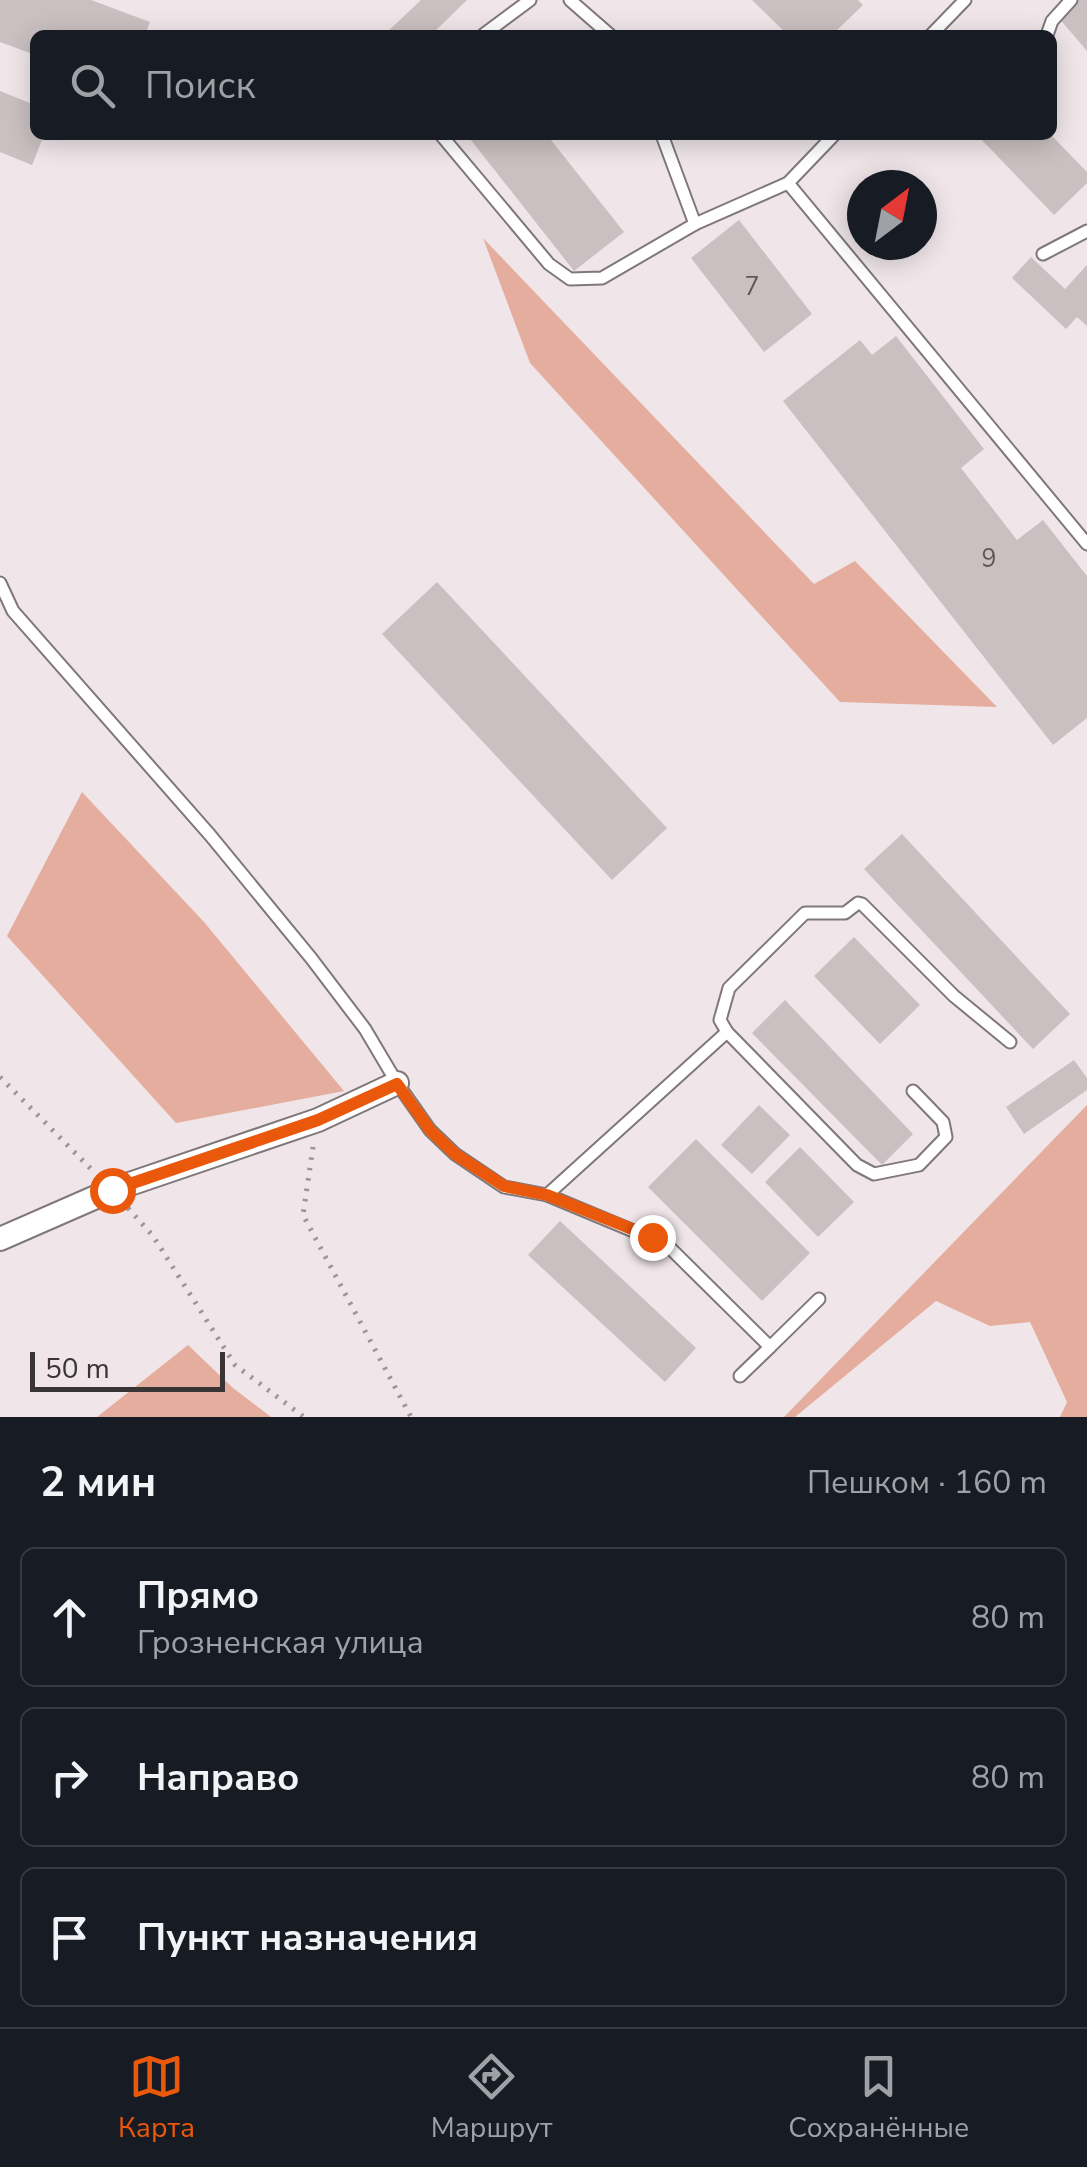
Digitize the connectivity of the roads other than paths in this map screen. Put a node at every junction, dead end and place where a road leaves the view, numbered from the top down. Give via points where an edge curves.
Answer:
1 (530, 0) edge
2 (570, 0) edge
3 (966, 0) edge
4 (1071, 0) edge
5 (489, 30) edge
6 (604, 30) edge
7 (937, 30) edge
8 (1049, 30) edge
9 (445, 140) edge
10 (664, 140) edge
11 (829, 140) edge
12 (788, 183) junction
13 (695, 224) junction
14 (1087, 231) edge
15 (1043, 254) dead end
16 (1087, 544) edge
17 (0, 583) edge
18 (727, 1032) junction
19 (1010, 1042) dead end
20 (397, 1084) junction
21 (913, 1091) dead end
22 (547, 1195) junction
23 (0, 1239) edge
24 (819, 1299) dead end
25 (770, 1347) junction
26 (740, 1376) dead end

1 - 5 lane
2 - 6 lane
3 - 7 lane
4 - 8 lane
9 - 13 lane via 549,264 570,279 602,278
10 - 13 lane
11 - 12 lane
12 - 13 lane
12 - 16 lane
14 - 15 lane
17 - 20 lane via 13,611 311,958
18 - 19 lane via 720,1020 728,988 805,913 845,913 858,903
18 - 21 lane via 856,1164 874,1174 919,1165 946,1137 944,1122
18 - 22 lane
20 - 22 lane via 455,1154 504,1186
20 - 23 street
22 - 25 lane via 667,1245
24 - 25 lane
25 - 26 lane

